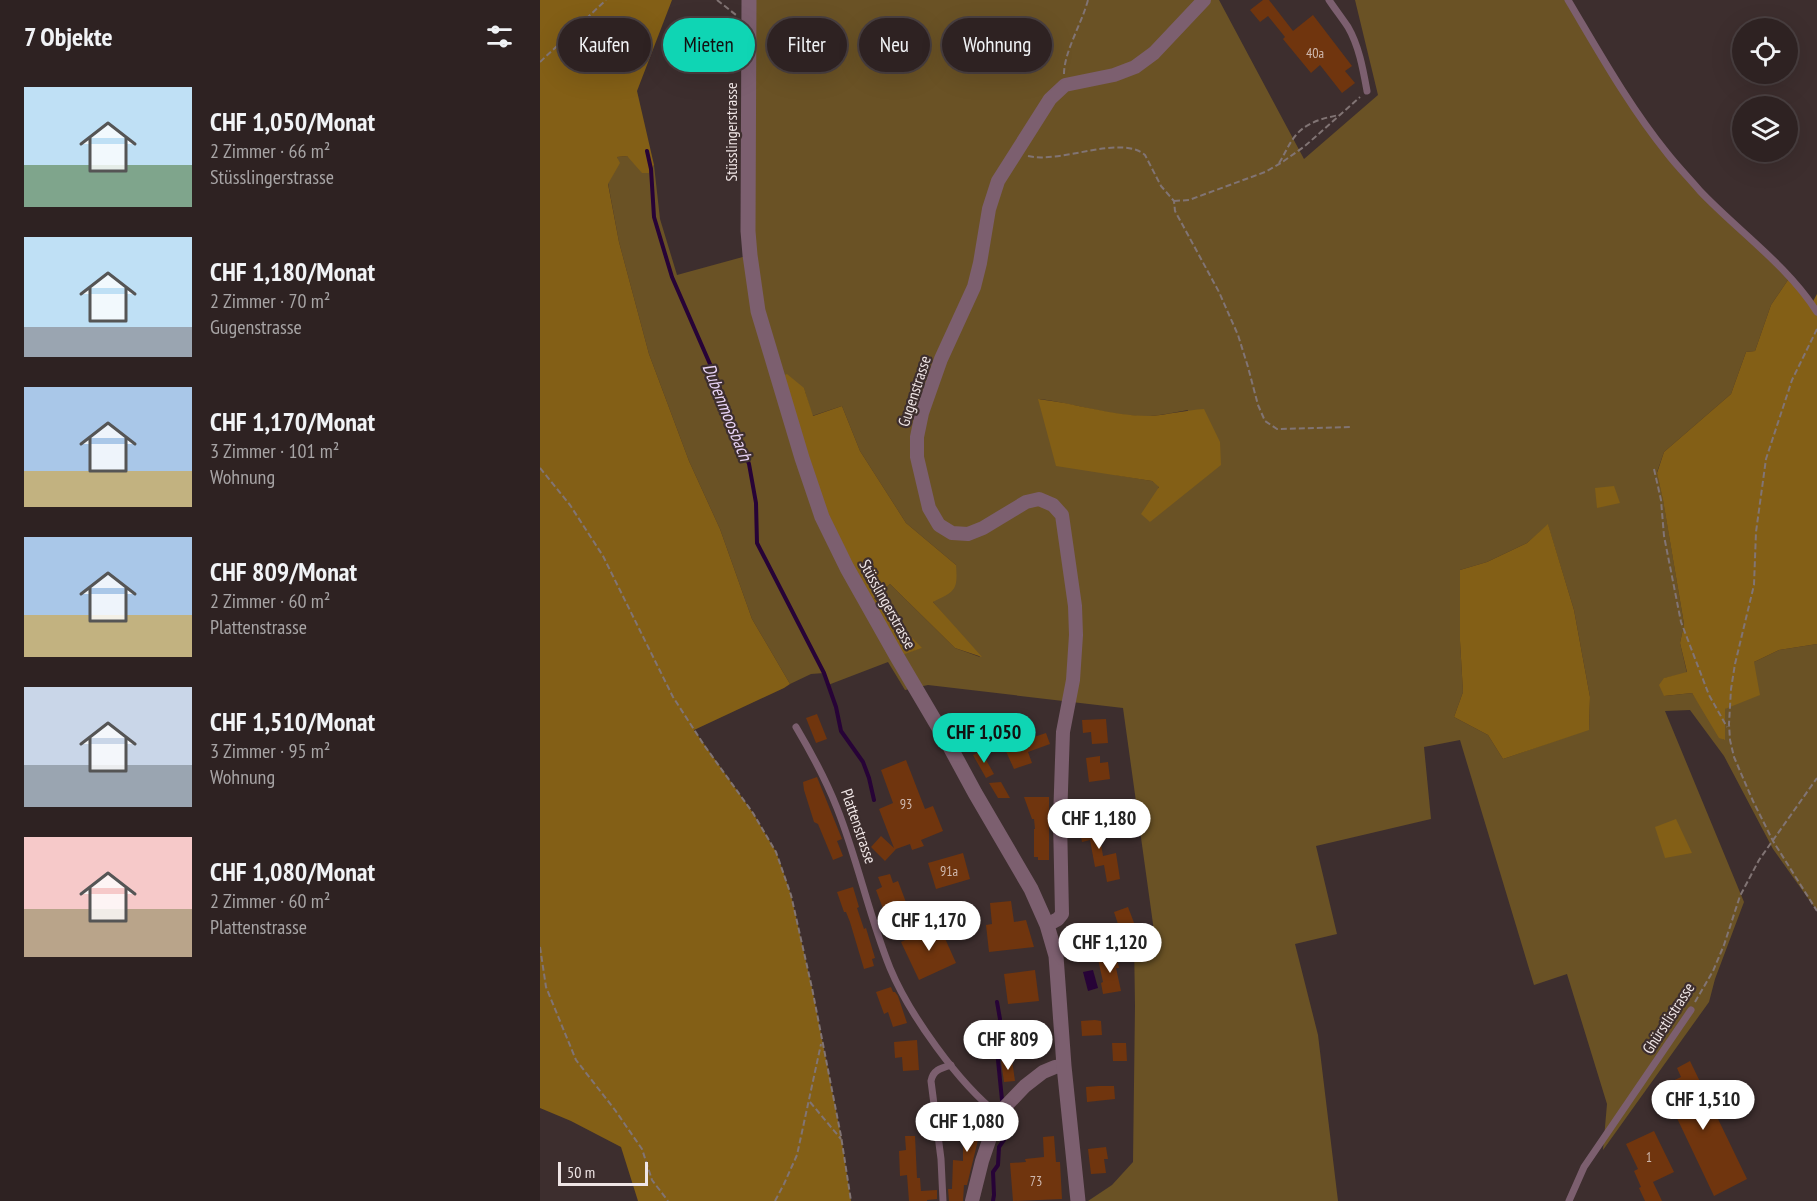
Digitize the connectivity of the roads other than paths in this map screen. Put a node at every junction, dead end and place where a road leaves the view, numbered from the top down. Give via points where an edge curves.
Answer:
1 (749, 0) edge
2 (1204, 0) edge
3 (1329, 0) edge
4 (1568, 0) edge
5 (1367, 91) road end
6 (1817, 312) edge
7 (796, 727) dead end
8 (1047, 925) junction
9 (1691, 1010) road end
10 (951, 1065) junction
11 (1064, 1066) junction
12 (998, 1114) junction
13 (944, 1201) edge
14 (972, 1201) edge
15 (1077, 1201) edge
16 (1569, 1201) edge

1 - 8 street, Stüsslingerstrasse via 750,255 758,311 802,458 822,517 848,568 1031,889
2 - 8 street, Gugenstrasse via 1154,53 1135,67 1065,85 1050,99 998,181 974,287 941,359 917,437 917,458 929,508 939,525 952,532 968,534 1026,502 1039,499 1053,504 1062,515 1076,635 1073,681 1063,732 1062,914
3 - 5 lane via 1355,42
4 - 6 lane via 1617,82 1667,154 1790,277
7 - 10 lane, Plattenstrasse via 837,808 899,987
8 - 11 street, Stüsslingerstrasse via 1056,956
9 - 16 lane, Ghürstlistrasse via 1584,1167
10 - 12 lane, Plattenstrasse
10 - 13 lane via 937,1070 931,1081
11 - 12 street via 1044,1072
11 - 15 street, Stüsslingerstrasse
12 - 14 street

